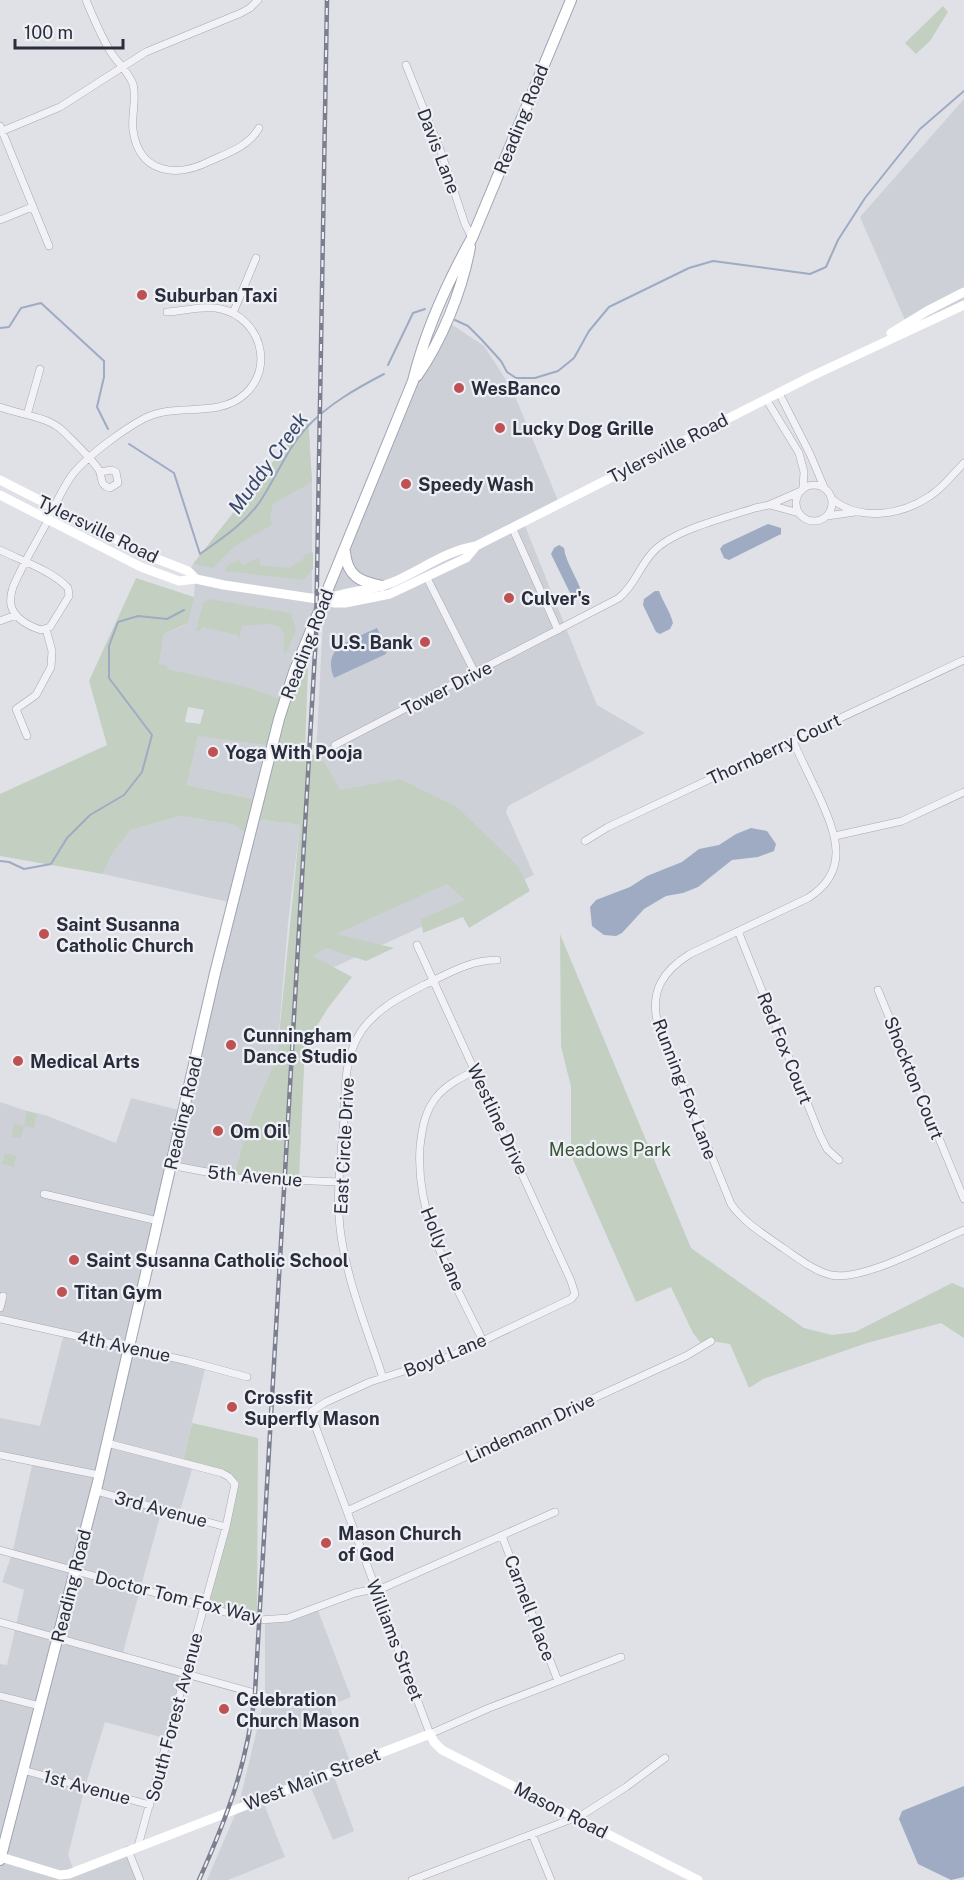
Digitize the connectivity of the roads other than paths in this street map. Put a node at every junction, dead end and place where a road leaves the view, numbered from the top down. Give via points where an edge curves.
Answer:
1 (86, 0) edge
2 (258, 0) edge
3 (571, 0) edge
4 (405, 65) dead end
5 (122, 66) junction
6 (259, 128) dead end
7 (1, 130) edge
8 (32, 207) junction
9 (0, 220) edge
10 (472, 238) junction
11 (49, 246) dead end
12 (256, 258) dead end
13 (964, 292) edge
14 (964, 304) edge
15 (167, 312) dead end
16 (233, 313) junction
17 (861, 352) junction
18 (40, 369) dead end
19 (779, 393) junction
20 (766, 399) junction
21 (0, 407) edge
22 (27, 415) junction
23 (88, 458) junction
24 (964, 463) edge
25 (100, 472) dead end
26 (0, 480) edge
27 (824, 487) junction
28 (802, 490) junction
29 (0, 495) edge
30 (832, 499) junction
31 (769, 505) junction
32 (54, 508) junction
33 (855, 512) junction
34 (799, 513) junction
35 (827, 516) junction
36 (48, 519) junction
37 (512, 527) junction
38 (476, 546) junction
39 (344, 548) junction
40 (0, 550) edge
41 (26, 562) junction
42 (427, 578) junction
43 (195, 579) junction
44 (382, 586) junction
45 (324, 600) junction
46 (16, 615) junction
47 (0, 621) edge
48 (46, 629) junction
49 (562, 629) junction
50 (964, 660) edge
51 (475, 673) junction
52 (27, 736) dead end
53 (793, 741) junction
54 (335, 745) dead end
55 (964, 792) edge
56 (835, 836) junction
57 (585, 841) dead end
58 (738, 931) junction
59 (417, 945) dead end
60 (497, 960) dead end
61 (434, 980) junction
62 (878, 990) dead end
63 (476, 1070) junction
64 (839, 1160) dead end
65 (170, 1165) junction
66 (340, 1182) junction
67 (44, 1194) dead end
68 (964, 1199) edge
69 (158, 1221) junction
70 (964, 1230) edge
71 (575, 1294) joint
72 (3, 1296) dead end
73 (0, 1308) edge
74 (0, 1319) edge
75 (483, 1341) junction
76 (711, 1341) dead end
77 (129, 1347) junction
78 (247, 1377) dead end
79 (383, 1378) junction
80 (312, 1411) joint
81 (107, 1443) junction
82 (0, 1455) edge
83 (99, 1475) junction
84 (96, 1491) junction
85 (347, 1511) junction
86 (555, 1512) dead end
87 (226, 1527) junction
88 (502, 1536) junction
89 (0, 1550) edge
90 (75, 1571) junction
91 (375, 1589) junction
92 (205, 1607) junction
93 (0, 1622) edge
94 (58, 1638) junction
95 (621, 1657) dead end
96 (186, 1674) junction
97 (558, 1681) junction
98 (0, 1696) edge
99 (265, 1696) dead end
100 (40, 1706) junction
101 (430, 1734) junction
102 (665, 1758) dead end
103 (23, 1770) junction
104 (150, 1805) junction
105 (576, 1818) junction
106 (532, 1834) junction
107 (138, 1846) junction
108 (128, 1850) junction
109 (0, 1859) edge
110 (140, 1880) edge
111 (411, 1880) edge
112 (551, 1880) edge
113 (698, 1880) edge

1 - 5 street via 104,40
2 - 5 street via 241,13 146,52
3 - 10 main road, Reading Road
4 - 10 street, Davis Lane
5 - 6 street via 134,87 135,141 143,156 162,169 184,171 200,166 248,142
5 - 7 street via 60,107
7 - 8 street
8 - 9 street
8 - 11 street
10 - 39 main road, Reading Road via 441,301 413,381
12 - 16 street
13 - 17 main road, Tylersville Road
14 - 17 main road, Tylersville Road
15 - 16 street via 215,308
16 - 23 street via 252,328 261,353 257,379 244,396 225,405 155,414
17 - 19 main road, Tylersville Road
18 - 22 street
19 - 20 main road, Tylersville Road
19 - 27 street
20 - 28 street via 800,453
20 - 37 main road, Tylersville Road
21 - 22 street
22 - 23 street via 62,430
23 - 25 street
23 - 32 street via 73,473
24 - 33 street via 941,487 915,504 889,513
26 - 32 main road, Tylersville Road
27 - 28 street via 813,485
27 - 30 street
28 - 31 street, Tower Drive
28 - 34 street via 796,502
29 - 36 main road, Tylersville Road
30 - 33 street
30 - 35 street
31 - 34 street
31 - 49 street, Tower Drive via 668,540 651,554 633,585 619,598
32 - 36 street
32 - 43 main road, Tylersville Road via 188,571
33 - 35 street
34 - 35 street via 812,522
36 - 41 street
36 - 43 main road, Tylersville Road via 141,567 178,581
37 - 38 main road, Tylersville Road
37 - 49 street
38 - 42 main road, Tylersville Road via 466,558
38 - 44 main road, Tylersville Road via 460,549
39 - 44 main road via 350,572 368,584
39 - 45 main road, Reading Road
40 - 41 street
41 - 46 street via 11,594
41 - 48 street via 61,581 69,590 52,625
42 - 45 main road, Tylersville Road via 369,600
42 - 51 street
43 - 45 main road, Tylersville Road
44 - 45 main road, Tylersville Road
45 - 65 main road, Reading Road via 279,719
46 - 47 street
46 - 48 street via 35,628
48 - 52 street via 52,651 51,667 36,695 16,709
49 - 51 street, Tower Drive
50 - 53 street, Thornberry Court
51 - 54 street, Tower Drive
53 - 56 street, Running Fox Lane
53 - 57 street, Thornberry Court
55 - 56 street via 902,821
56 - 58 street, Running Fox Lane via 836,859 821,888
58 - 64 street, Red Fox Court via 820,1135
58 - 70 street, Running Fox Lane via 677,962 663,978 655,1003 666,1044 724,1189 737,1212 811,1266 841,1276 872,1270
59 - 61 street, Westline Drive
60 - 61 street, East Circle Drive via 476,962
61 - 63 street, Westline Drive
61 - 66 street, East Circle Drive via 385,1006 357,1039 346,1074
62 - 68 street, Shockton Court
63 - 71 street, Westline Drive
63 - 75 street, Holly Lane via 453,1082 432,1103 423,1122 420,1156 423,1197 435,1239
65 - 66 street, 5th Avenue via 233,1178
65 - 69 main road, Reading Road
66 - 79 street, East Circle Drive via 344,1252
67 - 69 street
69 - 77 main road, Reading Road
71 - 75 street, Boyd Lane
72 - 73 street
74 - 77 street, 4th Avenue
75 - 79 street, Boyd Lane via 431,1364
76 - 85 street, Lindemann Drive via 686,1356
77 - 78 street, 4th Avenue
77 - 81 main road, Reading Road
79 - 80 street, Boyd Lane
80 - 85 street, Williams Street
81 - 83 main road, Reading Road
81 - 87 street, South Forest Avenue via 229,1477 236,1490
82 - 83 street, 3rd Avenue
83 - 84 main road, Reading Road
84 - 87 street, 3rd Avenue
84 - 90 main road, Reading Road
85 - 91 street, Williams Street
86 - 88 street, Doctor Tom Fox Way
87 - 92 street, South Forest Avenue
88 - 91 street, Doctor Tom Fox Way
88 - 97 street, Carnell Place
89 - 90 street, Doctor Tom Fox Way
90 - 92 street, Doctor Tom Fox Way
90 - 94 main road, Reading Road
91 - 92 street, Doctor Tom Fox Way via 277,1620 253,1619
91 - 101 street, Williams Street
92 - 96 street, South Forest Avenue
93 - 94 street
94 - 96 street
94 - 100 main road, Reading Road
95 - 97 street, West Main Street
96 - 99 street
96 - 104 street, South Forest Avenue
97 - 101 street, West Main Street
98 - 100 street
100 - 103 main road, Reading Road
101 - 105 main road, Mason Road via 442,1750
101 - 107 main road, West Main Street
102 - 105 street
103 - 104 street, 1st Avenue
103 - 109 main road, Reading Road
104 - 107 street, South Forest Avenue
105 - 106 street
105 - 113 main road, Mason Road
106 - 111 street
106 - 112 street
107 - 108 main road, West Main Street
108 - 109 main road, West Main Street via 60,1875
108 - 110 street

